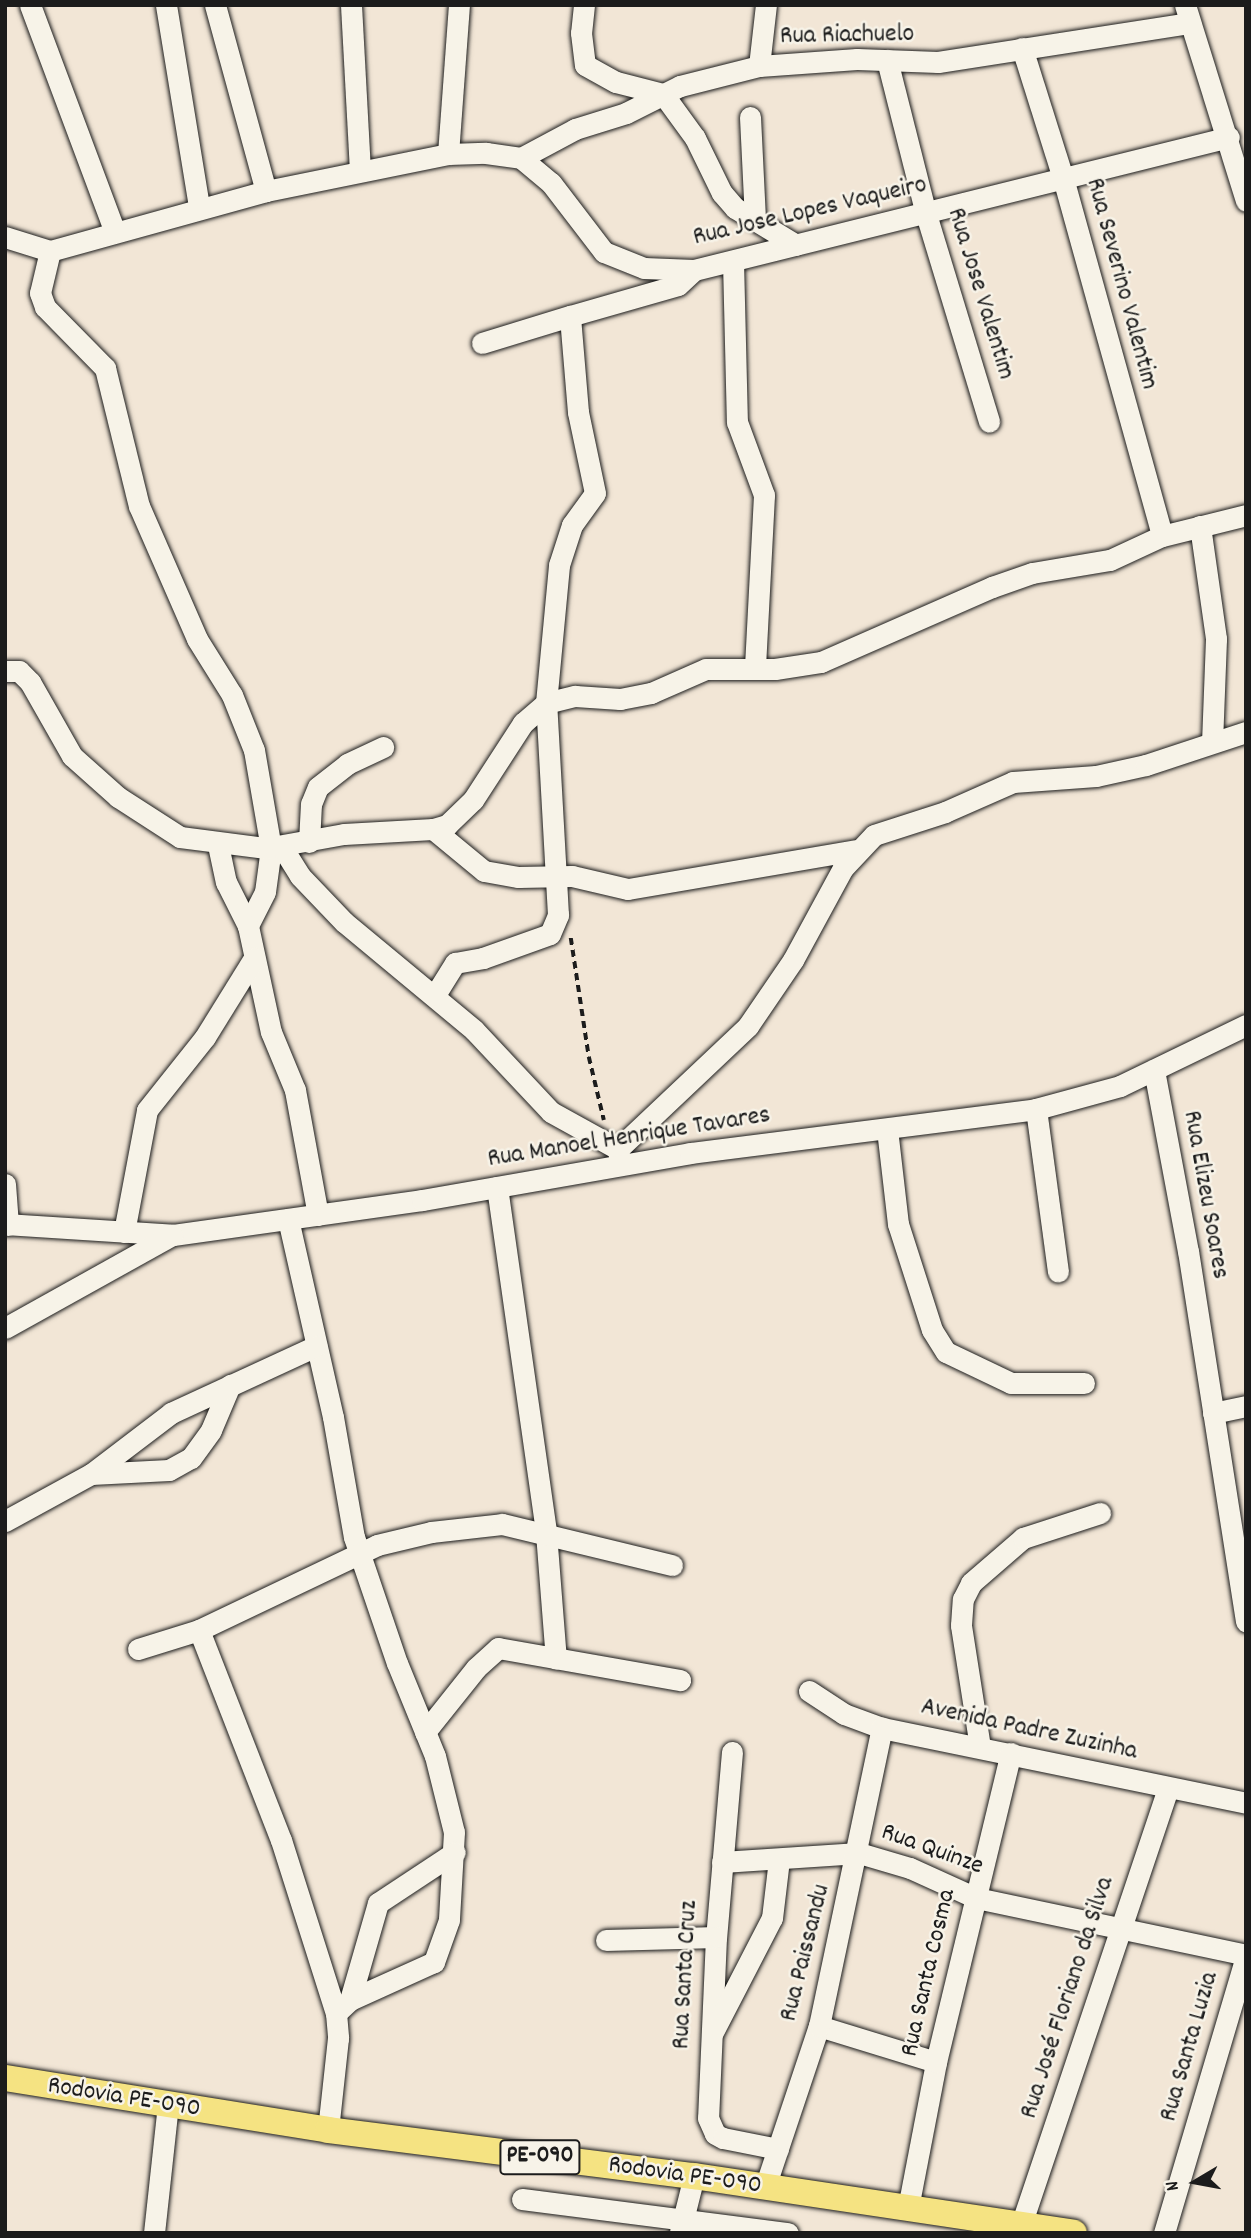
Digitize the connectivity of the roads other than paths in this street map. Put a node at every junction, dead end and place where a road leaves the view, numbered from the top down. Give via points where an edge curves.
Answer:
1 (30, 5) edge
2 (166, 5) edge
3 (215, 5) edge
4 (351, 5) edge
5 (459, 5) edge
6 (584, 5) edge
7 (766, 5) edge
8 (1187, 14) edge
9 (1022, 48) junction
10 (887, 60) junction
11 (759, 66) junction
12 (663, 94) junction
13 (750, 117) dead end
14 (1229, 137) junction
15 (449, 154) junction
16 (521, 158) junction
17 (359, 171) junction
18 (1063, 178) junction
19 (266, 191) junction
20 (1246, 201) edge
21 (199, 207) junction
22 (926, 214) junction
23 (755, 218) junction
24 (114, 230) junction
25 (5, 237) edge
26 (796, 245) junction
27 (50, 251) junction
28 (733, 261) junction
29 (694, 270) junction
30 (570, 316) junction
31 (482, 343) dead end
32 (989, 422) dead end
33 (1246, 515) edge
34 (1200, 526) junction
35 (1162, 536) junction
36 (755, 668) junction
37 (5, 671) edge
38 (546, 703) junction
39 (1246, 732) edge
40 (1212, 741) junction
41 (383, 747) dead end
42 (433, 829) junction
43 (309, 842) junction
44 (218, 845) junction
45 (277, 847) junction
46 (855, 850) junction
47 (558, 877) junction
48 (248, 926) junction
49 (254, 958) junction
50 (435, 995) junction
51 (1246, 1025) edge
52 (1154, 1070) junction
53 (1036, 1108) junction
54 (887, 1129) junction
55 (616, 1154) junction
56 (5, 1184) edge
57 (498, 1187) junction
58 (318, 1215) junction
59 (288, 1219) junction
60 (6, 1224) edge
61 (124, 1232) junction
62 (173, 1235) junction
63 (1058, 1272) dead end
64 (5, 1328) edge
65 (316, 1346) junction
66 (1084, 1383) dead end
67 (230, 1385) junction
68 (1246, 1406) edge
69 (1213, 1413) junction
70 (91, 1474) junction
71 (1100, 1513) dead end
72 (5, 1521) edge
73 (546, 1533) junction
74 (360, 1554) junction
75 (672, 1565) dead end
76 (1246, 1621) edge
77 (199, 1630) junction
78 (138, 1649) dead end
79 (556, 1659) junction
80 (680, 1680) dead end
81 (809, 1691) dead end
82 (882, 1728) junction
83 (425, 1732) junction
84 (980, 1747) junction
85 (732, 1752) dead end
86 (1011, 1753) junction
87 (1168, 1789) junction
88 (1246, 1804) edge
89 (455, 1852) junction
90 (859, 1853) junction
91 (779, 1859) junction
92 (722, 1862) junction
93 (976, 1898) junction
94 (1120, 1927) junction
95 (716, 1937) junction
96 (606, 1940) dead end
97 (1246, 1956) edge
98 (343, 2007) junction
99 (819, 2026) junction
100 (710, 2039) junction
101 (936, 2062) junction
102 (5, 2078) edge
103 (168, 2105) junction
104 (328, 2130) junction
105 (778, 2149) junction
106 (694, 2176) junction
107 (765, 2187) junction
108 (523, 2199) dead end
109 (908, 2208) junction
110 (681, 2226) edge
111 (1034, 2228) edge
112 (154, 2233) edge
113 (788, 2233) edge
114 (1074, 2233) edge
115 (1164, 2233) edge

1 - 24 street
2 - 21 street
3 - 19 street
4 - 17 street
5 - 15 street
6 - 12 street via 585,65 616,82
7 - 11 street
8 - 9 street, Rua Riachuelo
8 - 14 street
9 - 10 street, Rua Riachuelo via 938,62
9 - 18 street, Rua Severino Valentim
10 - 11 street, Rua Riachuelo
10 - 22 street, Rua Jose Valentim
11 - 12 street, Rua Riachuelo via 695,81
12 - 16 street, Rua Riachuelo via 575,129
12 - 23 street via 695,138 722,194
13 - 23 street
14 - 18 street, Rua Jose Lopes Vaqueiro
14 - 20 street
15 - 16 street
15 - 17 street
16 - 29 street, Rua Jose Lopes Vaqueiro via 551,183 604,252 644,268
17 - 19 street
18 - 22 street, Rua Jose Lopes Vaqueiro
18 - 35 street, Rua Severino Valentim
19 - 21 street
21 - 24 street
22 - 26 street, Rua Jose Lopes Vaqueiro
22 - 32 street, Rua Jose Valentim
23 - 26 street
24 - 27 street
25 - 27 street
26 - 28 street, Rua Jose Lopes Vaqueiro
27 - 45 street via 40,293 46,307 105,369 139,506 197,639 232,695 254,750
28 - 29 street, Rua Jose Lopes Vaqueiro
28 - 36 street via 737,422 764,495
29 - 30 street via 678,285
30 - 31 street
30 - 38 street via 578,412 595,493 572,525 559,565
33 - 34 street
34 - 35 street
34 - 40 street via 1216,639
35 - 36 street via 1110,560 1032,573 992,587 840,656 789,668
36 - 38 street via 706,669 631,698 575,696
37 - 44 street via 24,675 72,756 118,797 180,836
38 - 42 street via 523,723 473,800 447,825
38 - 47 street
39 - 40 street
40 - 46 street via 1163,761 1096,776 1028,778 1004,785 945,812 885,830
41 - 43 street via 348,764 318,787 311,804
42 - 43 street via 344,834
42 - 47 street via 484,871
43 - 45 street
44 - 45 street
44 - 48 street via 226,882
45 - 48 street via 265,892
45 - 50 street via 344,922
46 - 47 street via 628,889
46 - 55 street via 771,996 748,1026
47 - 50 street via 558,915 550,934 455,963
48 - 49 street
49 - 58 street via 271,1032 302,1117
49 - 61 street via 228,1005 147,1110
50 - 55 street via 551,1112
51 - 52 street, Rua Manoel Henrique Tavares
52 - 53 street, Rua Manoel Henrique Tavares via 1078,1100
52 - 69 street, Rua Elizeu Soares
53 - 54 street, Rua Manoel Henrique Tavares
53 - 63 street
54 - 55 street, Rua Manoel Henrique Tavares via 690,1153
54 - 66 street via 898,1224 932,1331 946,1352 1011,1383
55 - 57 street, Rua Manoel Henrique Tavares
56 - 60 street
57 - 58 street, Rua Manoel Henrique Tavares
57 - 73 street
58 - 59 street, Rua Manoel Henrique Tavares
59 - 62 street, Rua Manoel Henrique Tavares
59 - 65 street
60 - 61 street, Rua Manoel Henrique Tavares
61 - 62 street, Rua Manoel Henrique Tavares
62 - 64 street
65 - 67 street
65 - 74 street
67 - 70 street via 171,1413
67 - 70 street via 211,1430 191,1458 169,1470
68 - 69 street
69 - 76 street, Rua Elizeu Soares
70 - 72 street
71 - 84 street via 1023,1538 971,1583 962,1599 962,1639
73 - 74 street via 502,1524 400,1538
73 - 75 street
73 - 79 street
74 - 77 street
74 - 83 street
77 - 78 street
77 - 98 street
79 - 80 street
79 - 83 street via 516,1648 493,1650
81 - 82 street, Avenida Padre Zuzinha via 844,1714
82 - 84 street, Avenida Padre Zuzinha
82 - 90 street, Rua Paissandu
83 - 89 street via 445,1786
84 - 86 street, Avenida Padre Zuzinha
85 - 92 street, Rua Santa Cruz
86 - 87 street, Avenida Padre Zuzinha
86 - 93 street, Rua Santa Cosma
87 - 88 street, Avenida Padre Zuzinha
87 - 94 street, Rua José Floriano da Silva
89 - 98 street via 378,1903
89 - 98 street via 449,1920 434,1962
90 - 91 street, Rua Quinze
90 - 93 street, Rua Quinze via 910,1868
90 - 99 street, Rua Paissandu
91 - 92 street, Rua Quinze
91 - 100 street via 772,1918
92 - 95 street, Rua Santa Cruz
93 - 94 street, Rua Quinze
93 - 101 street, Rua Santa Cosma
94 - 97 street, Rua Quinze
94 - 111 street, Rua José Floriano da Silva
95 - 96 street
95 - 100 street, Rua Santa Cruz
97 - 115 street, Rua Santa Luzia
98 - 104 street
99 - 101 street
99 - 105 street, Rua Paissandu
100 - 105 street, Rua Santa Cruz via 711,2127 723,2138
101 - 109 street, Rua Santa Cosma
102 - 103 main road, Rodovia PE-090 / PE-090
103 - 104 main road, Rodovia PE-090 / PE-090
103 - 112 street
104 - 106 main road, Rodovia PE-090 / PE-090
105 - 107 street, Rua Paissandu
106 - 107 main road, Rodovia PE-090 / PE-090
106 - 110 street
107 - 109 main road, Rodovia PE-090 / PE-090
108 - 110 street
109 - 111 main road, Rodovia PE-090 / PE-090
110 - 113 street
111 - 114 main road, Rodovia PE-090 / PE-090

